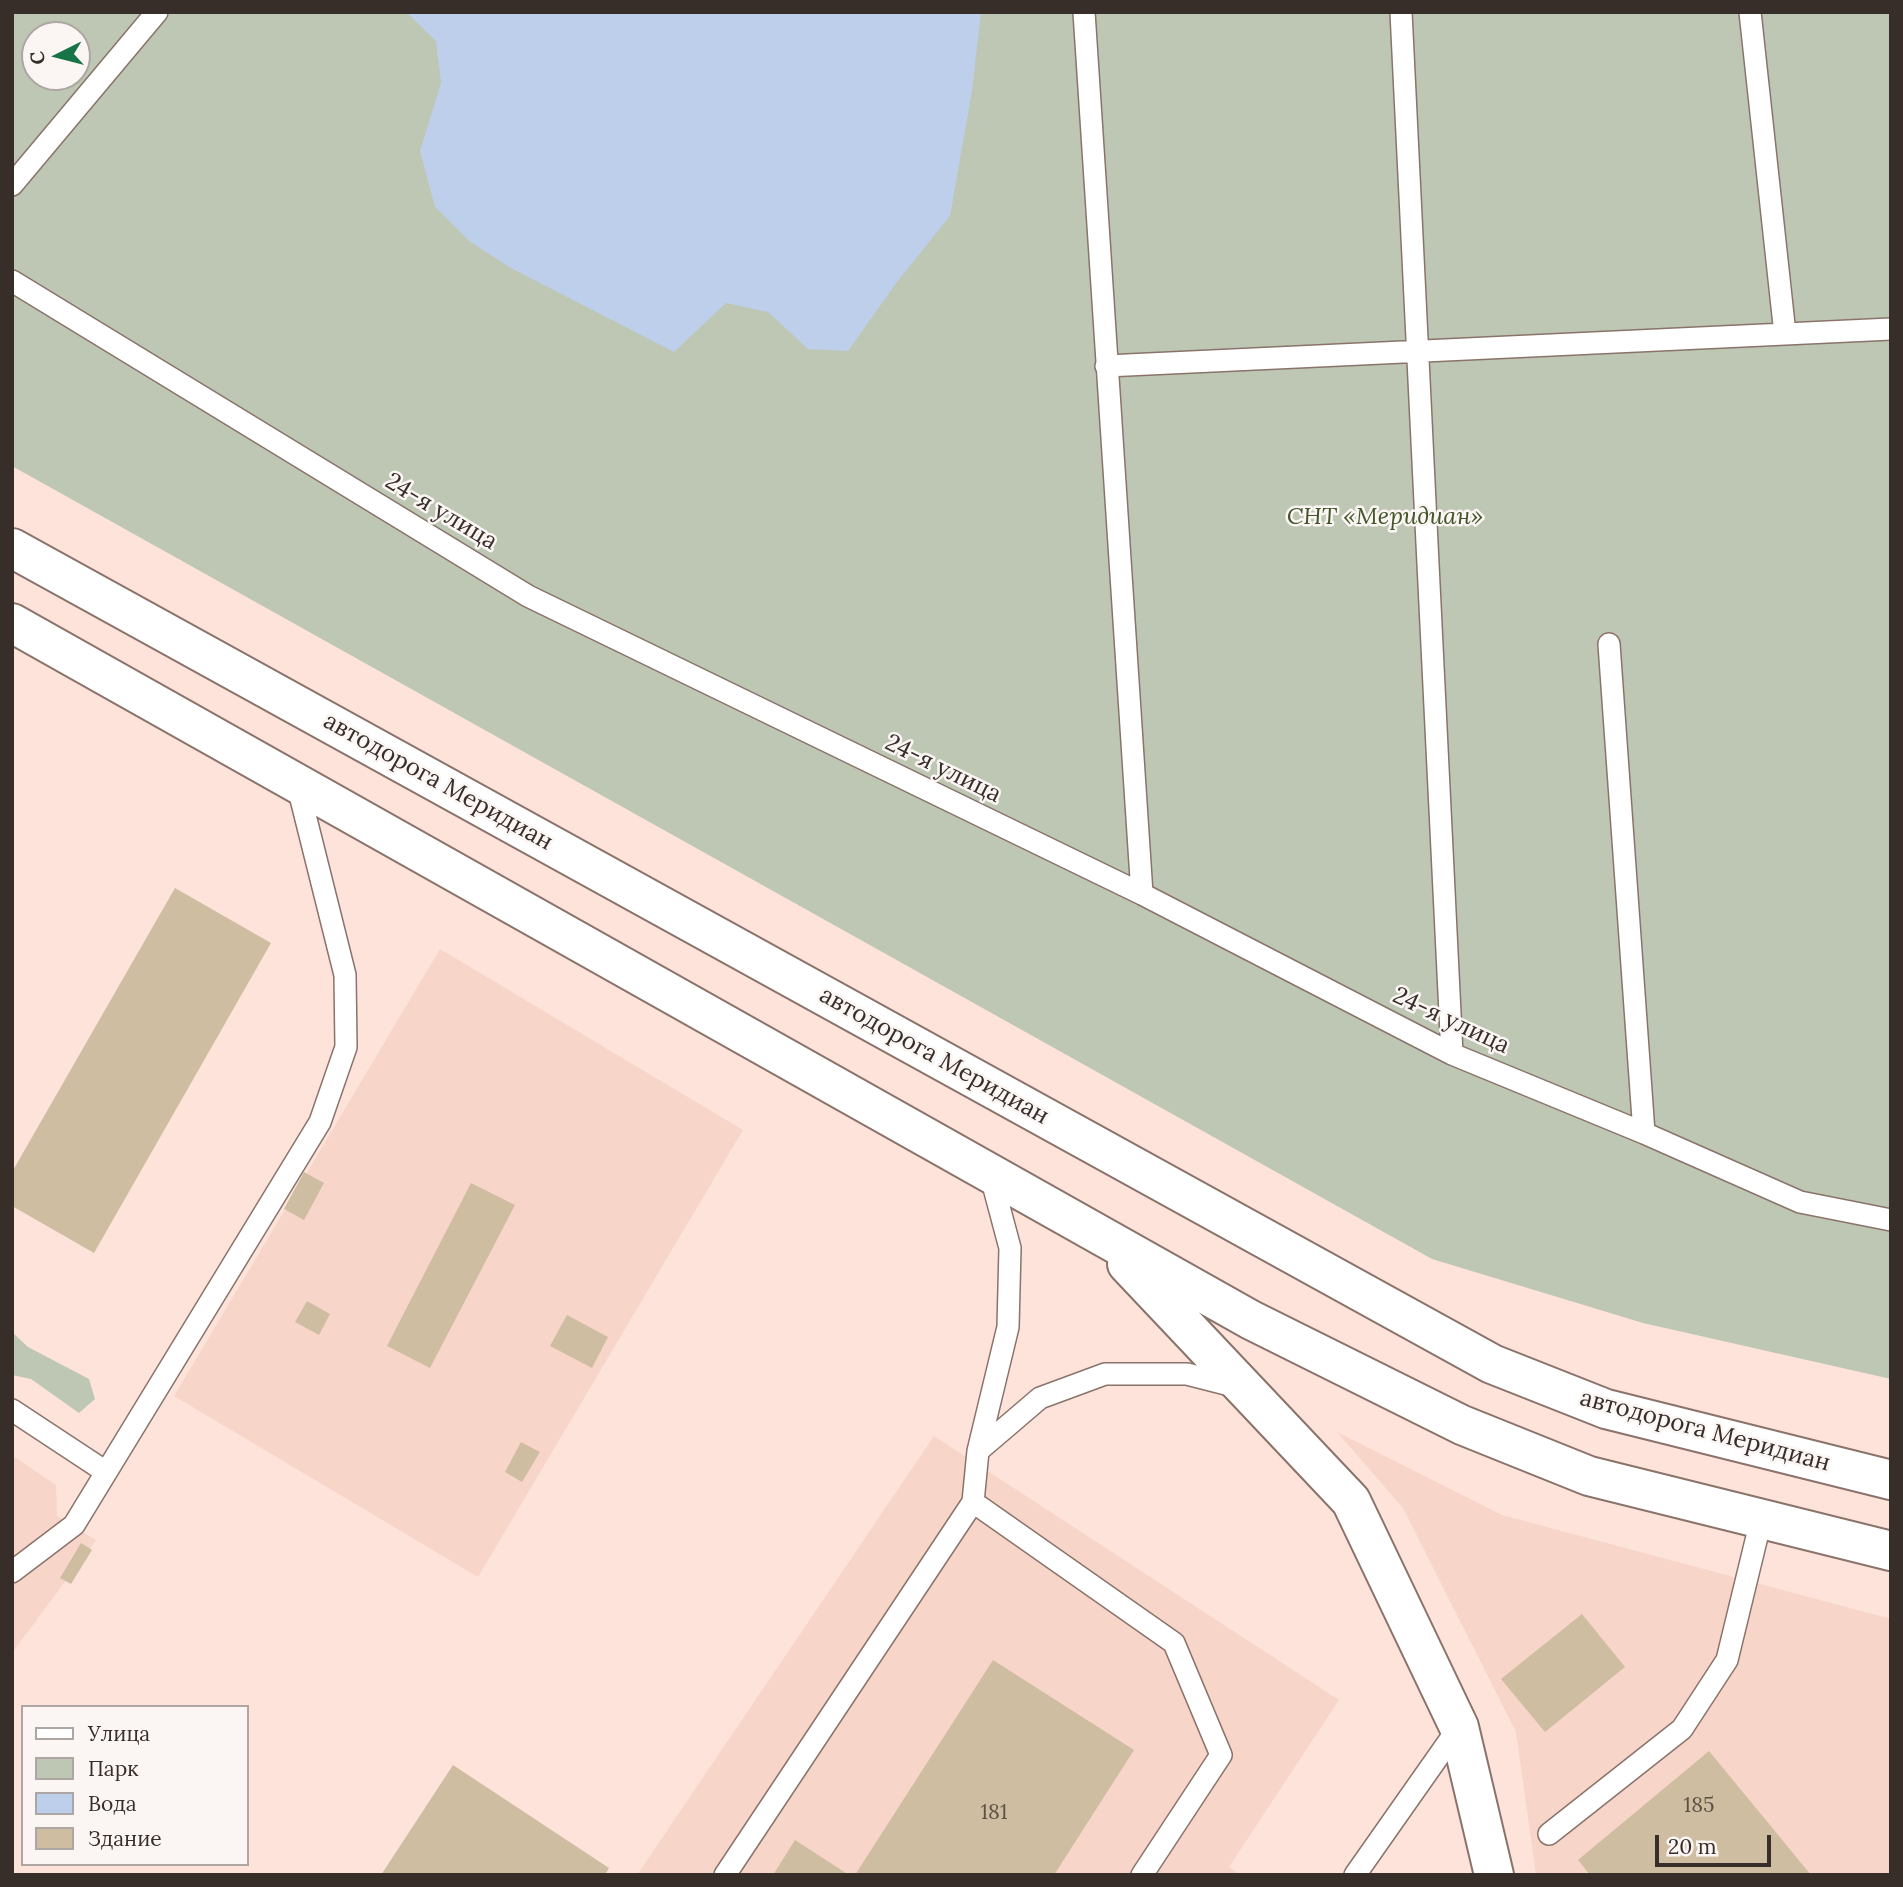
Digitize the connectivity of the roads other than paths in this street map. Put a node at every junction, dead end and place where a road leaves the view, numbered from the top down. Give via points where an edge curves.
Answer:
1 (157, 12) edge
2 (1084, 12) edge
3 (1401, 12) edge
4 (1750, 12) edge
5 (12, 185) edge
6 (12, 281) edge
7 (1891, 329) edge
8 (1784, 334) junction
9 (1418, 351) junction
10 (1106, 366) junction
11 (12, 548) edge
12 (12, 623) edge
13 (1609, 644) dead end
14 (297, 783) junction
15 (1142, 894) junction
16 (1452, 1054) junction
17 (1644, 1133) junction
18 (990, 1173) junction
19 (1891, 1220) edge
20 (1099, 1234) junction
21 (1248, 1390) junction
22 (12, 1410) edge
23 (978, 1451) junction
24 (106, 1472) junction
25 (1891, 1479) edge
26 (973, 1502) junction
27 (1761, 1520) junction
28 (1891, 1551) edge
29 (12, 1572) edge
30 (1459, 1727) junction
31 (1549, 1834) dead end
32 (725, 1875) edge
33 (1142, 1875) edge
34 (1355, 1875) edge
35 (1494, 1875) edge

1 - 5 lane
2 - 10 lane
3 - 9 lane
4 - 8 lane
6 - 15 lane, 24-я улица via 528,596
7 - 8 lane
8 - 9 lane
9 - 10 lane
9 - 16 lane
10 - 15 lane
11 - 25 main road, автодорога Меридиан via 1492,1364 1606,1409
12 - 14 main road
13 - 17 lane
14 - 18 main road
14 - 24 lane via 345,975 346,1047 320,1122
15 - 16 lane, 24-я улица
16 - 17 lane, 24-я улица
17 - 19 lane, 24-я улица via 1800,1202
18 - 20 main road
18 - 23 lane via 1010,1248 1008,1327
20 - 21 main road
20 - 27 main road via 1251,1320 1462,1425 1589,1476
21 - 23 lane via 1187,1374 1104,1374 1040,1398
21 - 30 main road via 1351,1502
22 - 24 lane
23 - 26 lane
24 - 29 lane via 74,1525
26 - 32 lane
26 - 33 lane via 1174,1643 1221,1755
27 - 28 main road
27 - 31 lane via 1727,1660 1682,1729
30 - 34 lane
30 - 35 main road

